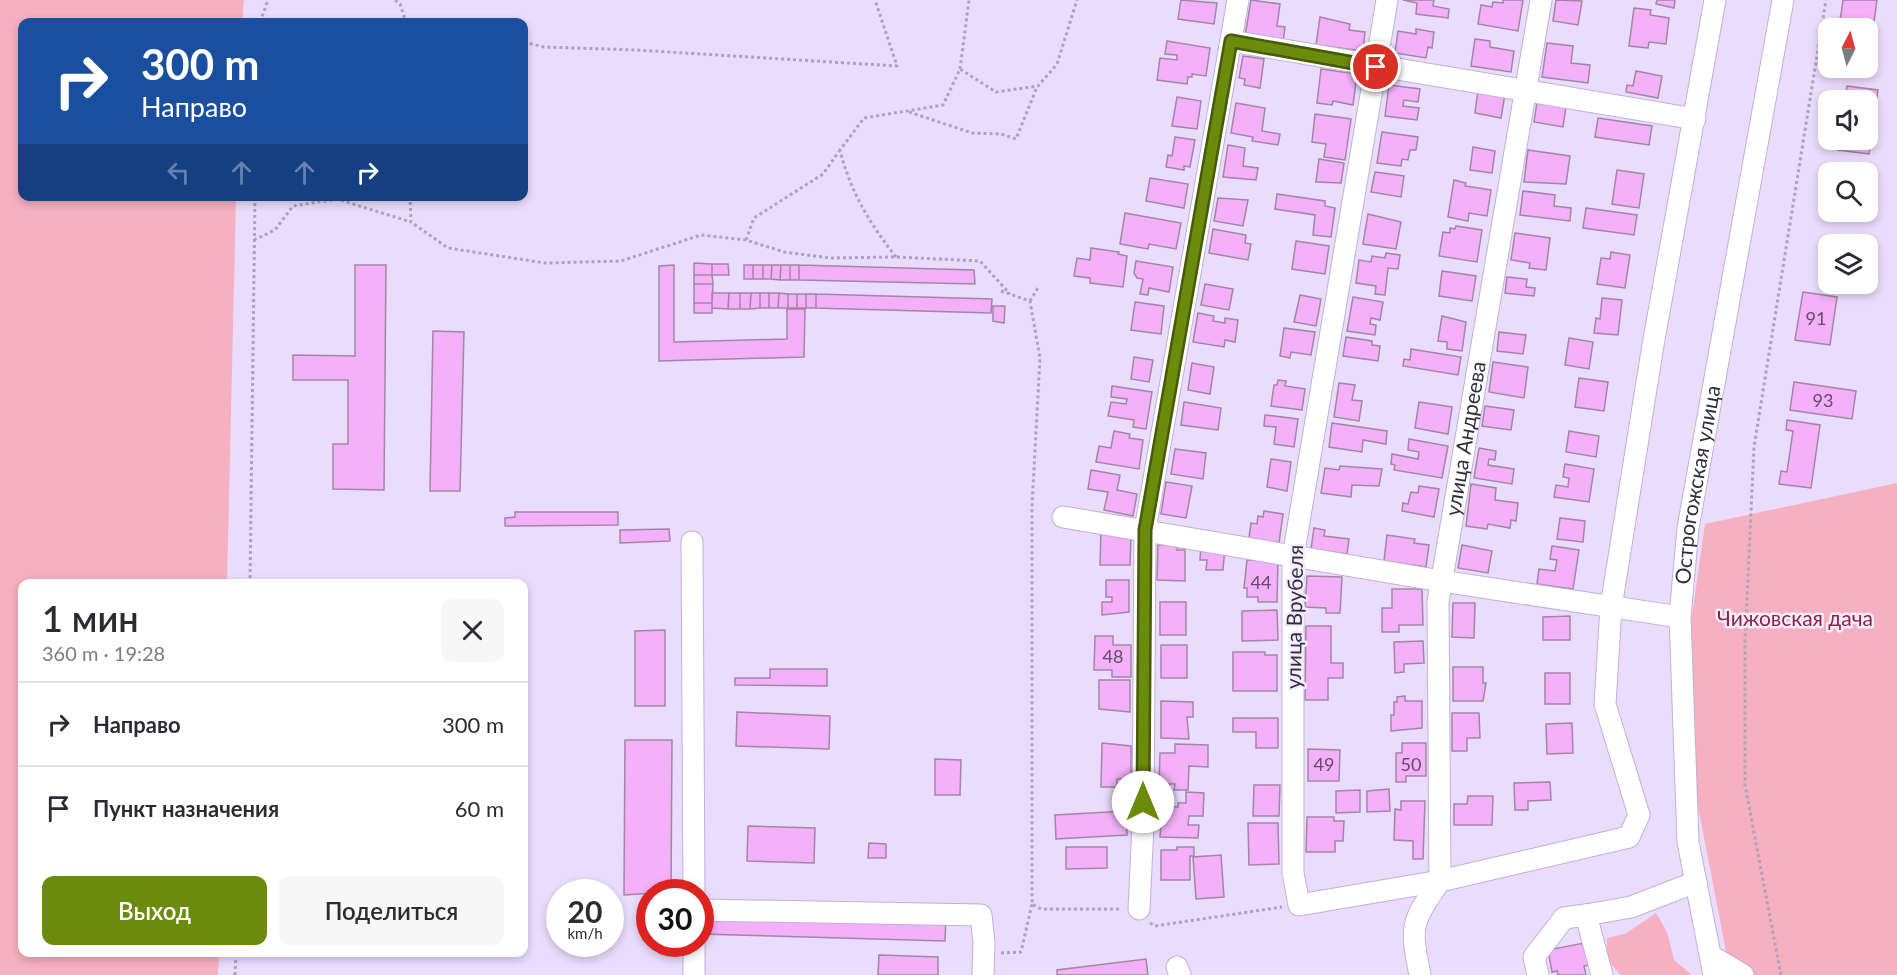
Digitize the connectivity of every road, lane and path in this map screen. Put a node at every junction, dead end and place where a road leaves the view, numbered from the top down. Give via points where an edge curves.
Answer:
1 (268, 0) edge
2 (396, 0) edge
3 (875, 0) edge
4 (969, 0) edge
5 (1077, 0) edge
6 (1238, 0) edge
7 (1387, 0) edge
8 (1541, 0) edge
9 (1715, 0) edge
10 (1783, 0) edge
11 (1826, 0) edge
12 (261, 18) edge
13 (404, 18) edge
14 (1231, 41) junction
15 (528, 43) edge
16 (1376, 67) junction
17 (960, 69) junction
18 (1038, 86) junction
19 (1526, 90) junction
20 (908, 111) junction
21 (1695, 119) junction
22 (840, 150) junction
23 (255, 201) edge
24 (324, 201) edge
25 (343, 201) edge
26 (410, 201) edge
27 (411, 222) junction
28 (254, 240) junction
29 (746, 240) junction
30 (896, 257) junction
31 (1039, 286) dead end
32 (1001, 291) dead end
33 (1011, 295) junction
34 (1030, 301) junction
35 (1063, 517) dead end
36 (1145, 530) junction
37 (692, 542) dead end
38 (1293, 557) junction
39 (250, 579) edge
40 (1441, 581) junction
41 (1611, 607) junction
42 (1680, 617) junction
43 (694, 879) edge
44 (1440, 881) junction
45 (1696, 882) junction
46 (1032, 903) junction
47 (1299, 905) junction
48 (1139, 909) junction
49 (714, 910) edge
50 (1586, 915) junction
51 (236, 957) edge
52 (694, 957) edge
53 (983, 965) edge
54 (1712, 965) edge
55 (235, 975) edge
56 (694, 975) edge
57 (1420, 975) edge
58 (1538, 975) edge
59 (1602, 975) edge
60 (1743, 975) edge
61 (1781, 975) edge

1 - 12 path
2 - 13 path
3 - 15 path via 897,66
4 - 17 path
5 - 18 path via 1057,64
6 - 14 street
7 - 16 street, улица Врубеля
8 - 19 street, улица Андреева
9 - 21 street
10 - 42 street, Острогожская улица via 1692,505
11 - 61 path via 1754,447 1745,631 1745,785
14 - 16 street
14 - 36 street
16 - 19 street
16 - 38 street, улица Врубеля
17 - 18 path via 996,92
17 - 20 path via 943,105
18 - 20 path via 1016,139 1001,134 972,134
19 - 21 street
19 - 40 street, улица Андреева
20 - 22 path via 864,118
21 - 41 street via 1653,345
22 - 29 path via 824,174 754,218
22 - 30 path via 847,180 874,229
23 - 28 path
24 - 28 path via 293,206 275,230
25 - 27 path
26 - 27 path
27 - 29 path via 448,249 545,263 621,261 701,235
28 - 39 path
29 - 30 path via 784,252 830,258
30 - 33 path via 980,261
31 - 34 path
32 - 33 path
33 - 34 path
34 - 46 path via 1040,358 1032,507
35 - 36 street
36 - 38 street
36 - 48 street
37 - 43 street
38 - 40 street
38 - 47 street, улица Врубеля via 1293,873
40 - 41 street
40 - 44 street, улица Андреева
41 - 42 street
41 - 44 street via 1605,704 1640,815 1629,837
42 - 45 street, Острогожская улица via 1685,811
44 - 47 street
44 - 57 street via 1421,909 1412,934
45 - 50 street via 1631,907
45 - 54 street, Острогожская улица
46 - 48 path via 1041,909
46 - 53 path via 1021,952
47 - 48 path via 1155,926 1144,920
49 - 53 street via 981,915
50 - 58 street via 1564,918 1534,957
50 - 59 street
51 - 55 path
52 - 56 street
54 - 60 street

